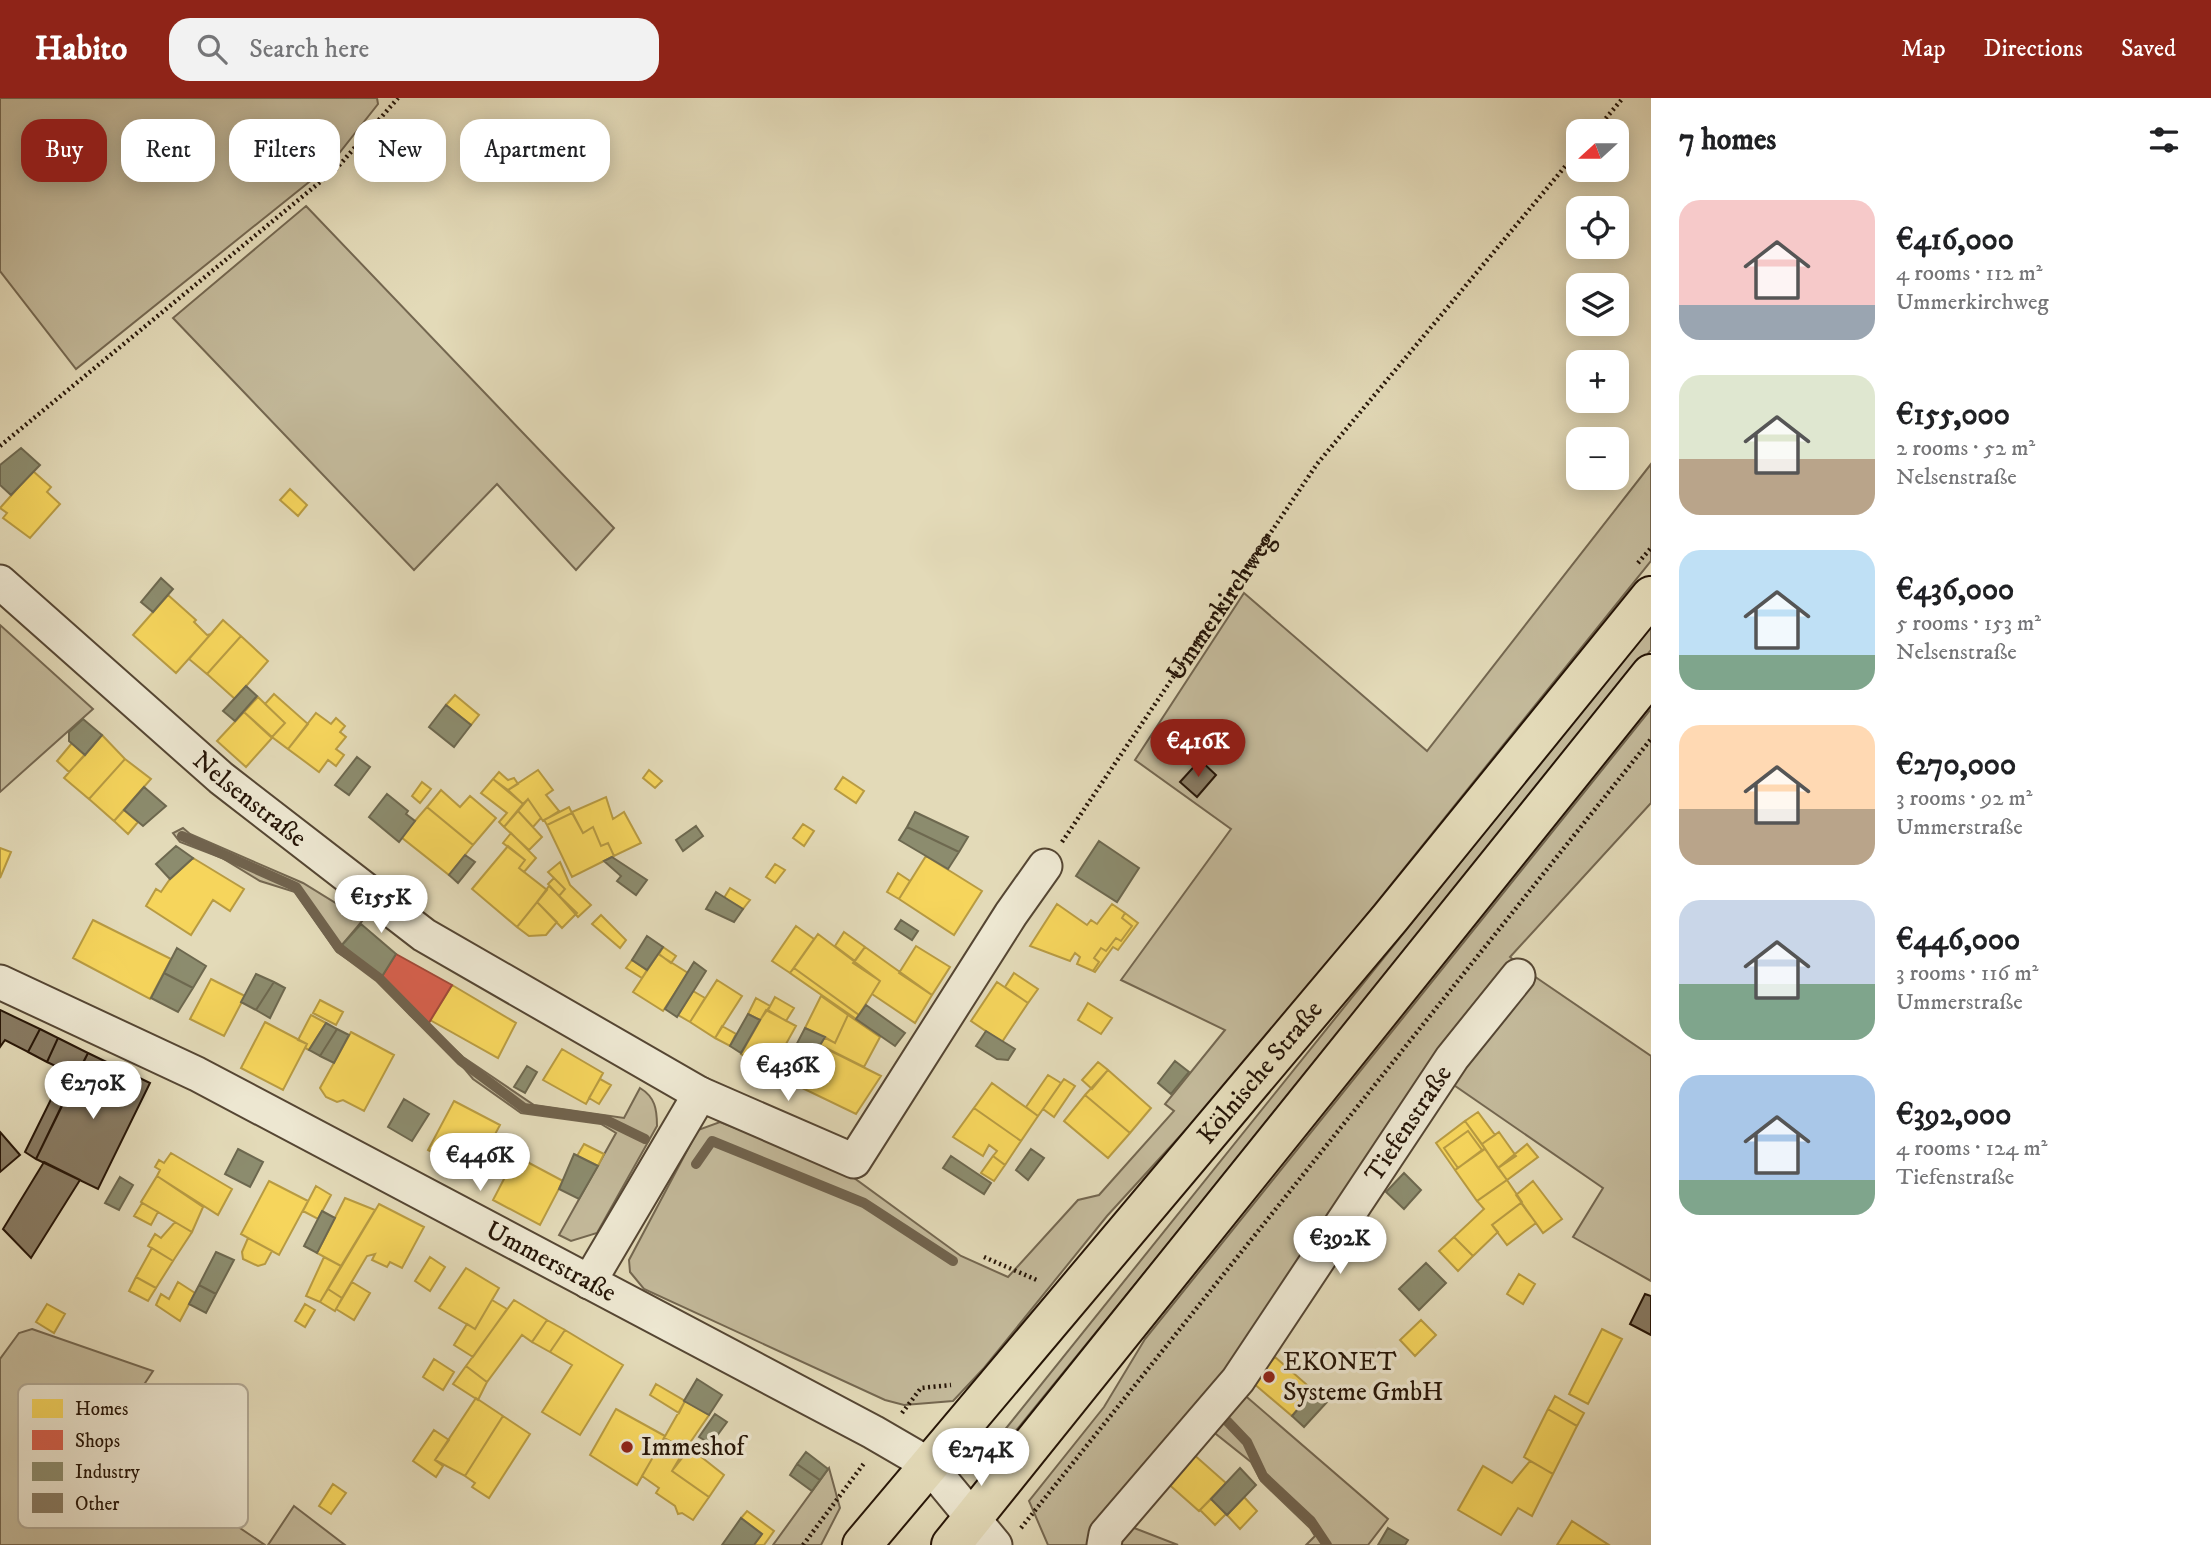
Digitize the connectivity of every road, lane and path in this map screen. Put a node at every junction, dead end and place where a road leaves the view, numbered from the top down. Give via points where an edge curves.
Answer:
1 (398, 98) edge
2 (1623, 98) edge
3 (1605, 119) edge
4 (1566, 165) edge
5 (0, 446) edge
6 (1651, 548) edge
7 (0, 582) edge
8 (1643, 582) edge
9 (1651, 674) edge
10 (1651, 739) edge
11 (1045, 866) joint
12 (1518, 976) dead end
13 (0, 982) edge
14 (700, 1094) junction
15 (984, 1257) dead end
16 (1048, 1270) dead end
17 (1039, 1281) junction
18 (589, 1282) junction
19 (1030, 1291) dead end
20 (955, 1384) dead end
21 (882, 1437) junction
22 (928, 1464) junction
23 (983, 1536) edge
24 (803, 1545) edge
25 (862, 1545) edge
26 (1104, 1545) edge

1 - 5 path via 336,169
2 - 3 path
4 - 11 path, Ummerkirchweg via 1317,464
6 - 8 path
7 - 14 street, Nelsenstraße via 221,778 424,935
8 - 22 main road, Kölnische Straße via 1390,918
9 - 23 main road
10 - 23 path
11 - 14 street, Nelsenstraße via 854,1161
12 - 26 street, Tiefenstraße via 1452,1058 1238,1380 1106,1534
13 - 18 street, Ummerstraße via 197,1074
14 - 18 street
15 - 17 path
16 - 17 path
17 - 19 path
18 - 21 street, Ummerstraße
20 - 21 path via 921,1388
21 - 22 street, Ummerstraße
21 - 24 path
22 - 23 street, Ummerstraße
22 - 25 main road, Kölnische Straße

